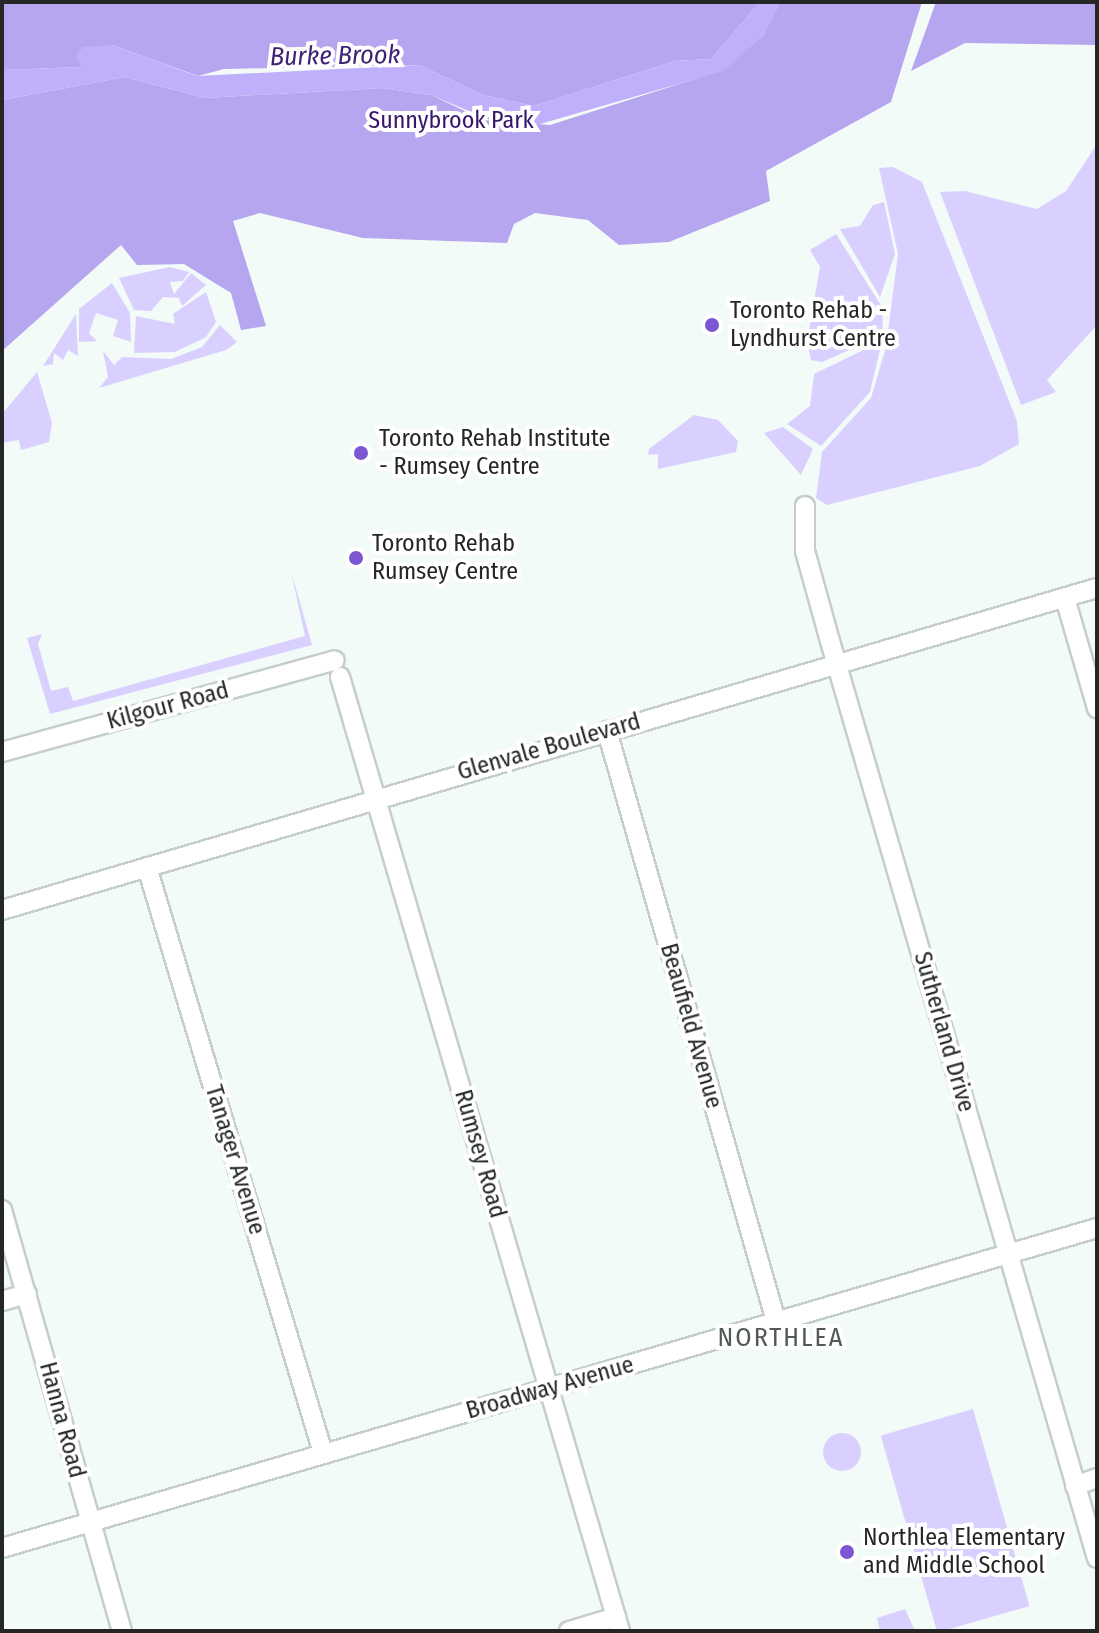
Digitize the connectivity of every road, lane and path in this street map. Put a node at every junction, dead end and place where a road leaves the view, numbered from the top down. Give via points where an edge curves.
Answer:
1 (805, 506) dead end
2 (1097, 588) edge
3 (1065, 598) junction
4 (836, 664) junction
5 (337, 668) joint
6 (1097, 708) edge
7 (607, 731) junction
8 (2, 752) edge
9 (376, 798) junction
10 (147, 867) junction
11 (2, 910) edge
12 (2, 1210) edge
13 (1097, 1228) edge
14 (1009, 1253) junction
15 (27, 1294) junction
16 (2, 1301) edge
17 (776, 1321) junction
18 (549, 1390) junction
19 (323, 1453) junction
20 (1097, 1478) edge
21 (1075, 1486) junction
22 (90, 1521) junction
23 (2, 1548) edge
24 (1097, 1558) edge
25 (618, 1624) edge
26 (122, 1631) edge
27 (569, 1631) edge

1 - 4 street, Sutherland Drive via 805,551
2 - 3 street, Glenvale Boulevard
3 - 4 street, Glenvale Boulevard
3 - 6 street
4 - 7 street, Glenvale Boulevard
4 - 14 street, Sutherland Drive
5 - 8 street, Kilgour Road
5 - 9 street, Rumsey Road
7 - 9 street, Glenvale Boulevard
7 - 17 street, Beaufield Avenue
9 - 10 street, Glenvale Boulevard
9 - 18 street, Rumsey Road
10 - 11 street, Glenvale Boulevard
10 - 19 street, Tanager Avenue
12 - 15 street, Hanna Road
13 - 14 street, Broadway Avenue
14 - 17 street, Broadway Avenue
14 - 21 street, Sutherland Drive
15 - 16 street
15 - 22 street, Hanna Road
17 - 18 street, Broadway Avenue
18 - 19 street, Broadway Avenue
18 - 25 street, Rumsey Road
19 - 22 street, Broadway Avenue
20 - 21 street
21 - 24 street, Sutherland Drive
22 - 23 street, Broadway Avenue
22 - 26 street, Hanna Road
25 - 27 street

